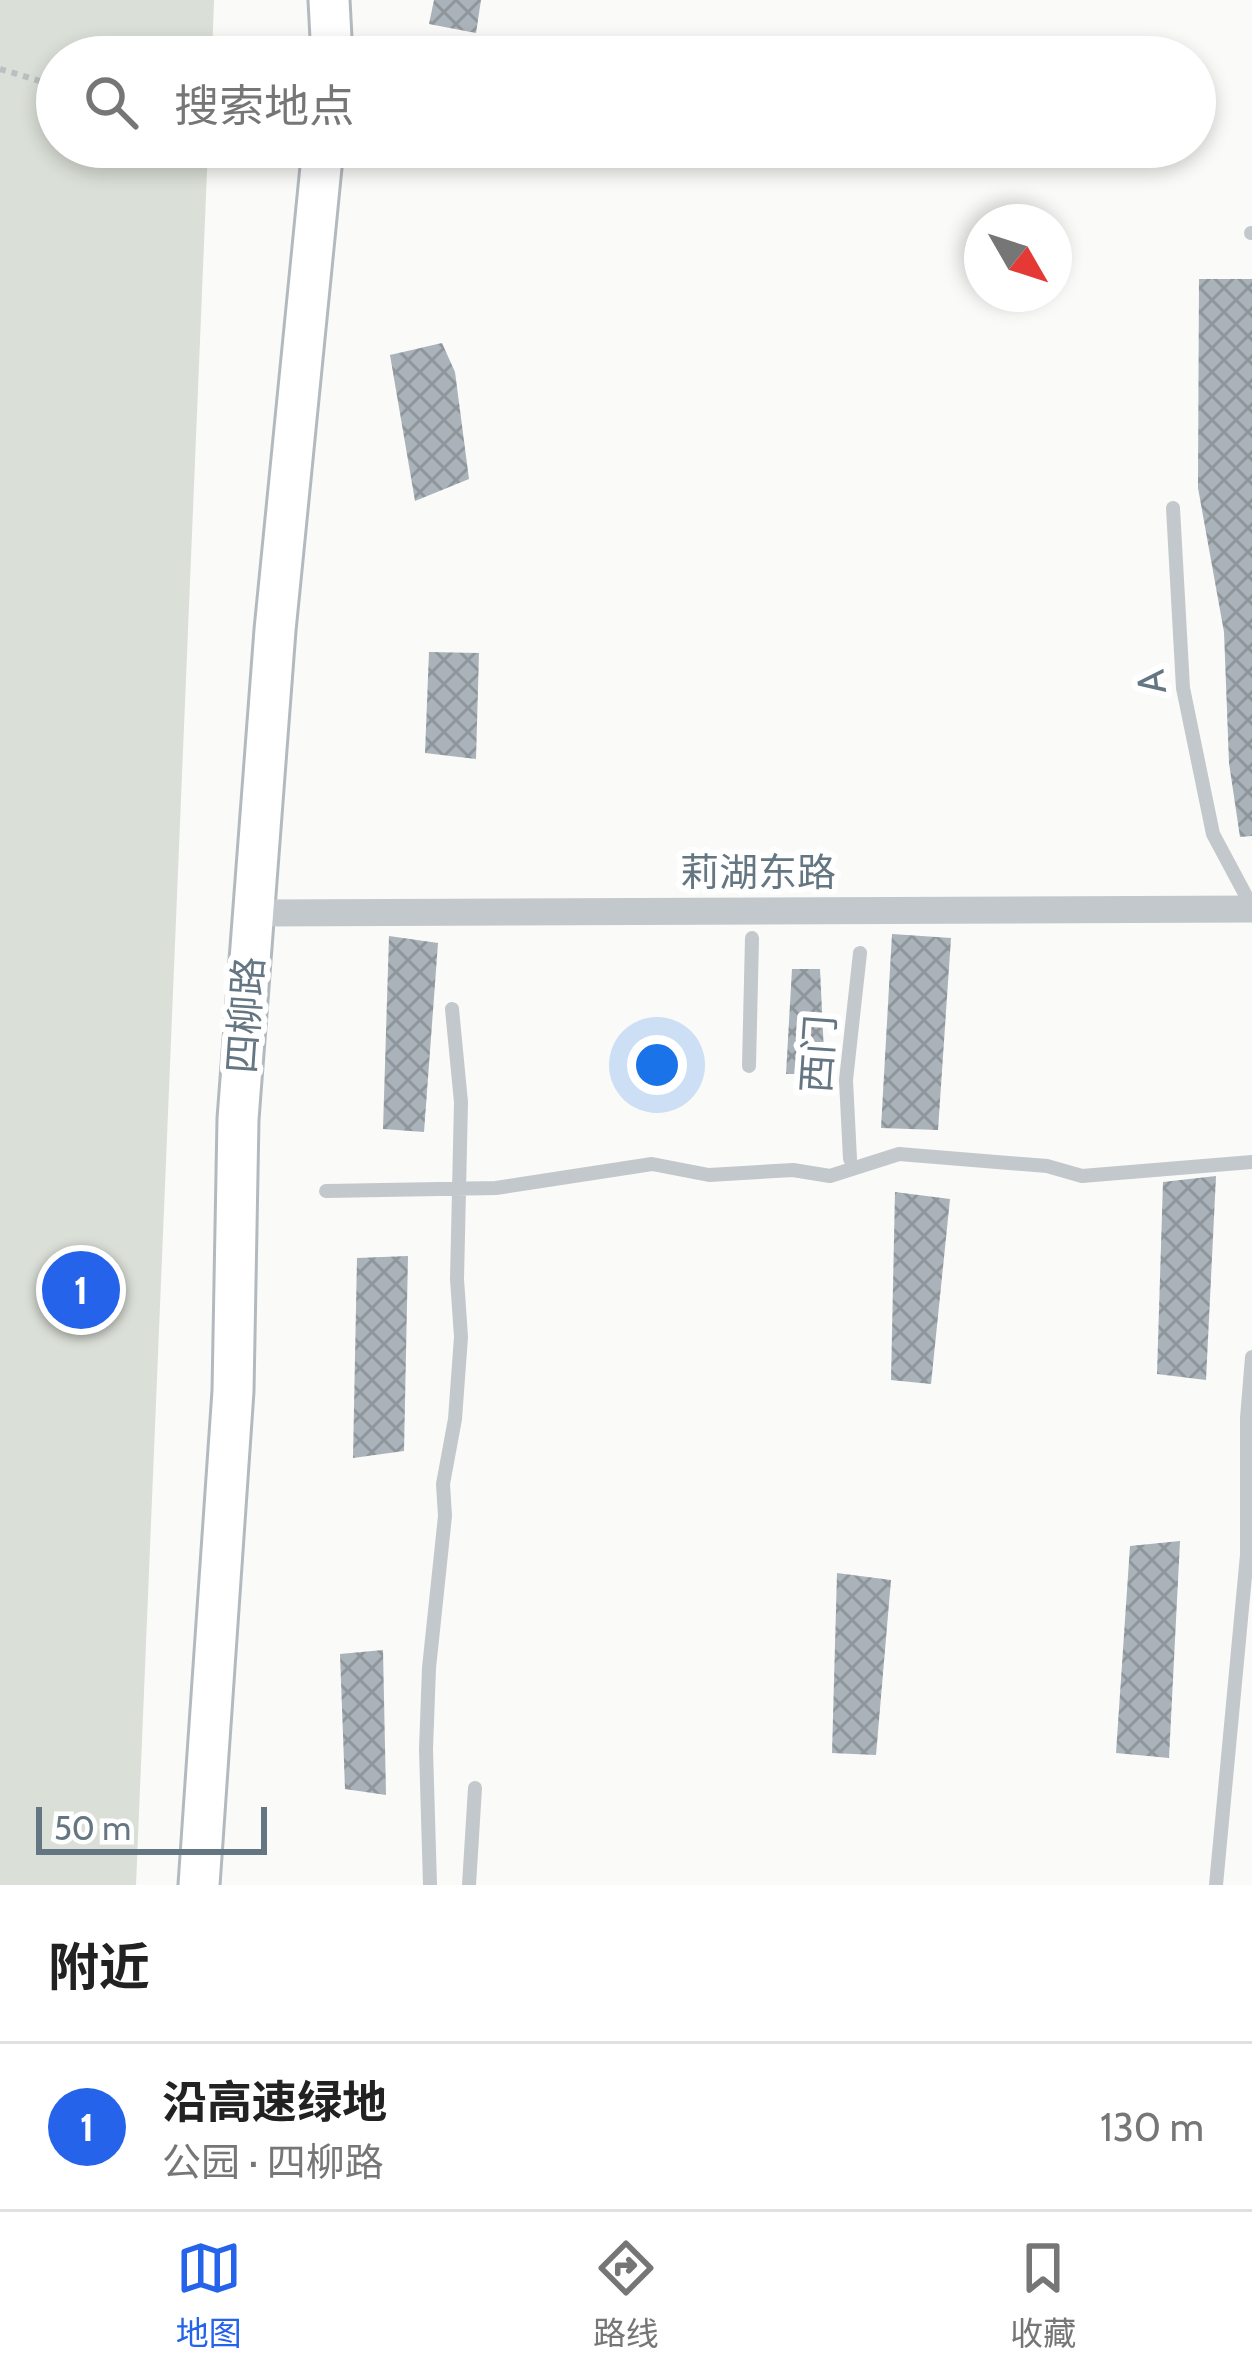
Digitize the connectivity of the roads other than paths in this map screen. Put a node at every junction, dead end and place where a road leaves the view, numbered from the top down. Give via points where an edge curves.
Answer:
1 (329, 0) edge
2 (331, 36) edge
3 (321, 168) edge
4 (1173, 508) dead end
5 (1252, 908) edge
6 (264, 913) dead end
7 (752, 938) dead end
8 (860, 953) dead end
9 (452, 1009) dead end
10 (749, 1066) dead end
11 (850, 1160) dead end
12 (1252, 1162) edge
13 (326, 1191) dead end
14 (1252, 1357) edge
15 (1249, 1555) edge
16 (475, 1788) dead end
17 (199, 1885) edge
18 (430, 1885) edge
19 (469, 1885) edge
20 (1216, 1885) edge

1 - 2 street
3 - 17 street, 四柳路 via 239,1096 233,1391
4 - 5 lane, A via 1183,688 1213,834
5 - 6 street, 莉湖东路
7 - 10 lane
8 - 11 lane, 西门 via 846,1080
9 - 18 lane via 461,1337 429,1668
12 - 13 lane via 1082,1176 899,1154 830,1176 709,1174 652,1164 496,1188
14 - 15 lane
15 - 20 lane
16 - 19 lane

